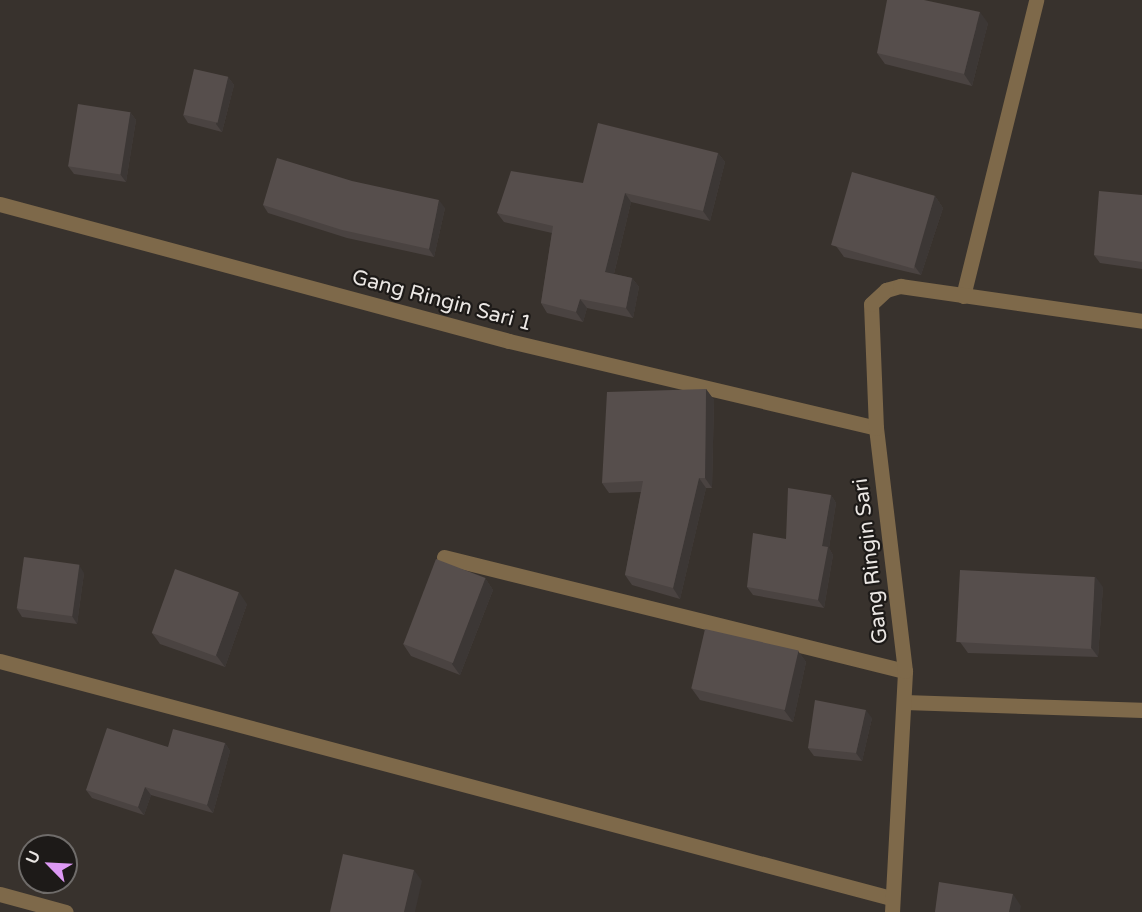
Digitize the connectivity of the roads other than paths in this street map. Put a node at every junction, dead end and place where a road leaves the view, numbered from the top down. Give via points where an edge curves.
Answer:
1 (1036, 0) edge
2 (0, 204) edge
3 (963, 296) junction
4 (1142, 321) edge
5 (876, 428) junction
6 (444, 557) dead end
7 (0, 661) edge
8 (899, 670) junction
9 (904, 702) junction
10 (1142, 710) edge
11 (0, 894) edge
12 (892, 905) edge
13 (66, 912) edge

1 - 3 street
2 - 5 street, Gang Ringin Sari 1 via 509,341
3 - 4 street
3 - 5 street, Gang Ringin Sari via 900,286 886,290 871,304
5 - 8 street, Gang Ringin Sari
6 - 8 street
7 - 12 street
8 - 9 street, Gang Ringin Sari
9 - 10 street
9 - 12 street, Gang Ringin Sari
11 - 13 street

